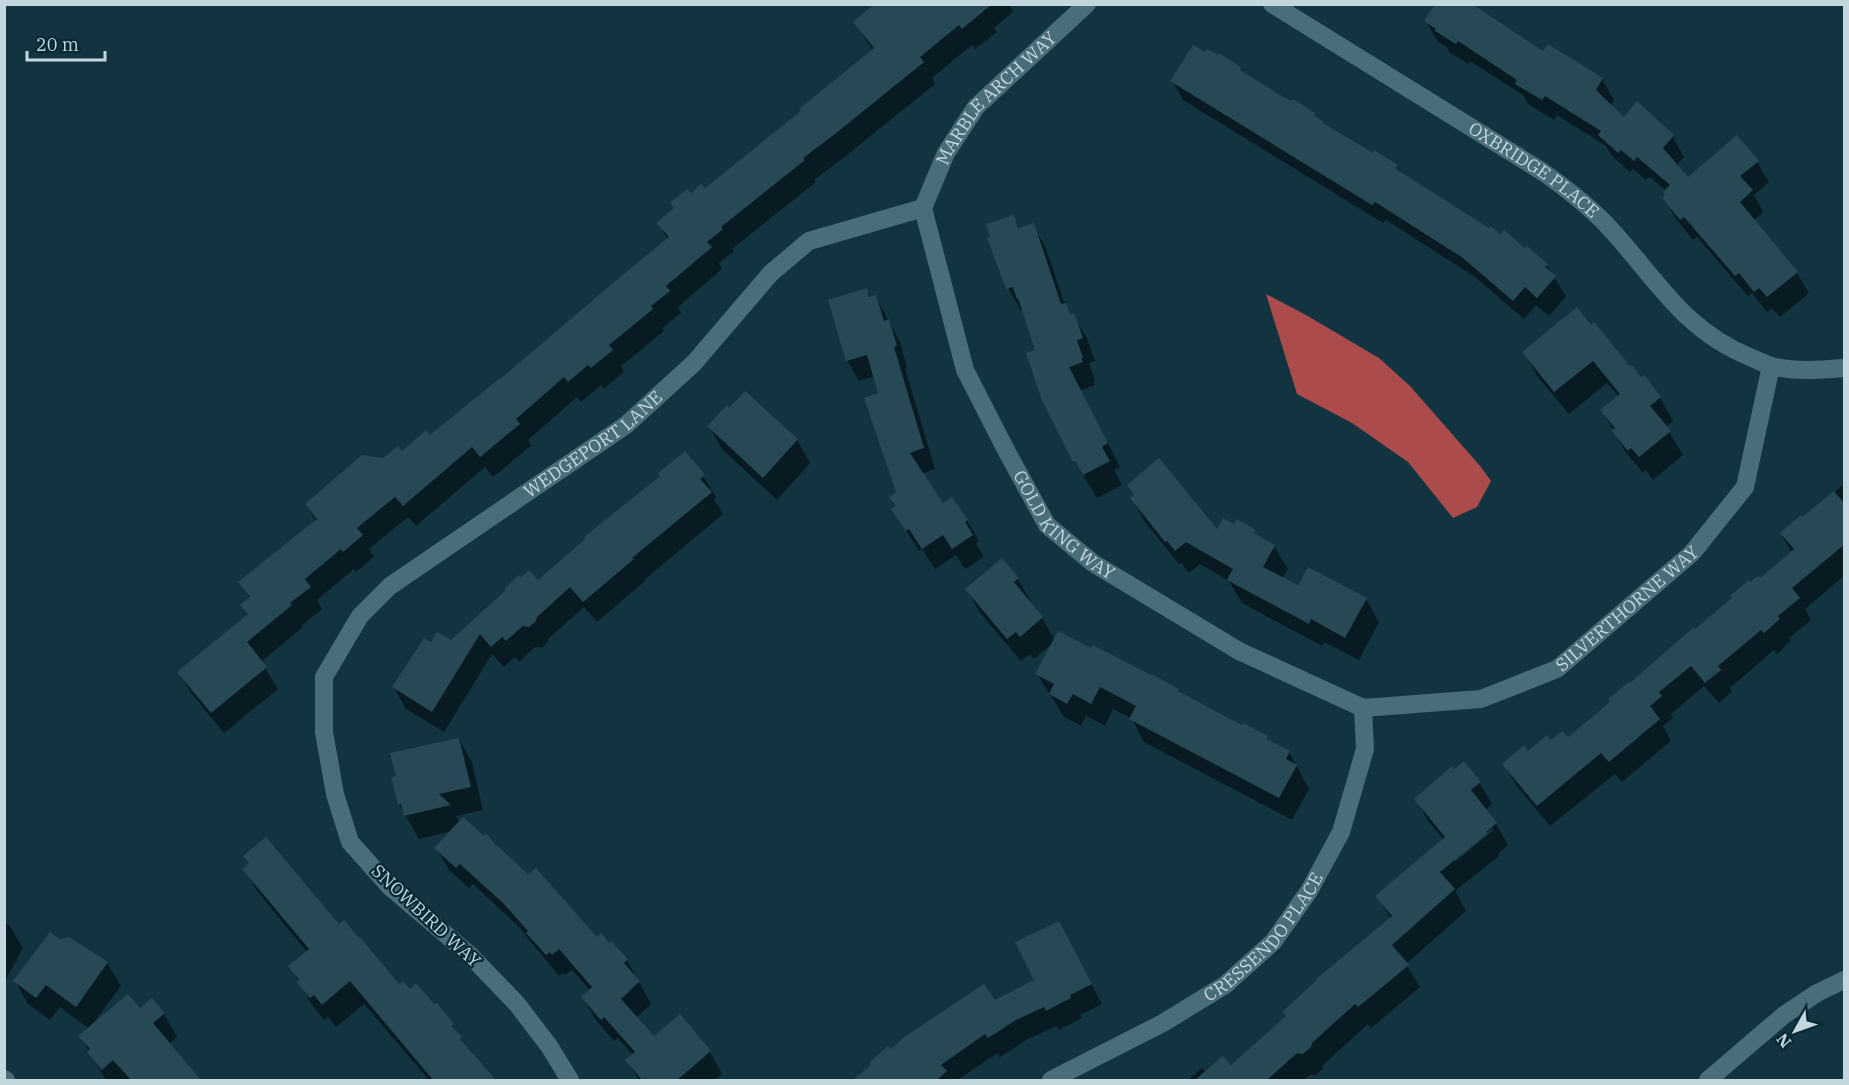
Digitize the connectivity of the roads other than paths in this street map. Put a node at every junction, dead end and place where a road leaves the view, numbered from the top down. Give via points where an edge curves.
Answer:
1 (1087, 4) edge
2 (1272, 4) edge
3 (923, 208) junction
4 (1771, 366) junction
5 (1845, 368) edge
6 (1363, 708) junction
7 (324, 732) joint
8 (1845, 980) edge
9 (570, 1080) edge
10 (1051, 1080) edge
11 (1708, 1080) edge

1 - 3 street, MARBLE ARCH WAY via 976,107 946,153
2 - 4 street, OXBRIDGE PLACE via 1571,192 1601,219 1700,330
3 - 6 street, GOLD KING WAY via 965,370 1047,525 1093,563 1239,651
3 - 7 street, WEDGEPORT LANE via 809,242 771,273 694,363 626,424 390,586 360,616 324,677
4 - 5 street, OXBRIDGE PLACE
4 - 6 street, SILVERTHORNE WAY via 1745,486 1692,553 1557,669 1481,699
6 - 10 street, CRESSENDO PLACE via 1365,749 1341,832 1309,891 1273,942 1226,985 1163,1023
7 - 9 street, SNOWBIRD WAY via 335,794 350,842 390,887 470,955 517,1004
8 - 11 street via 1784,1015

